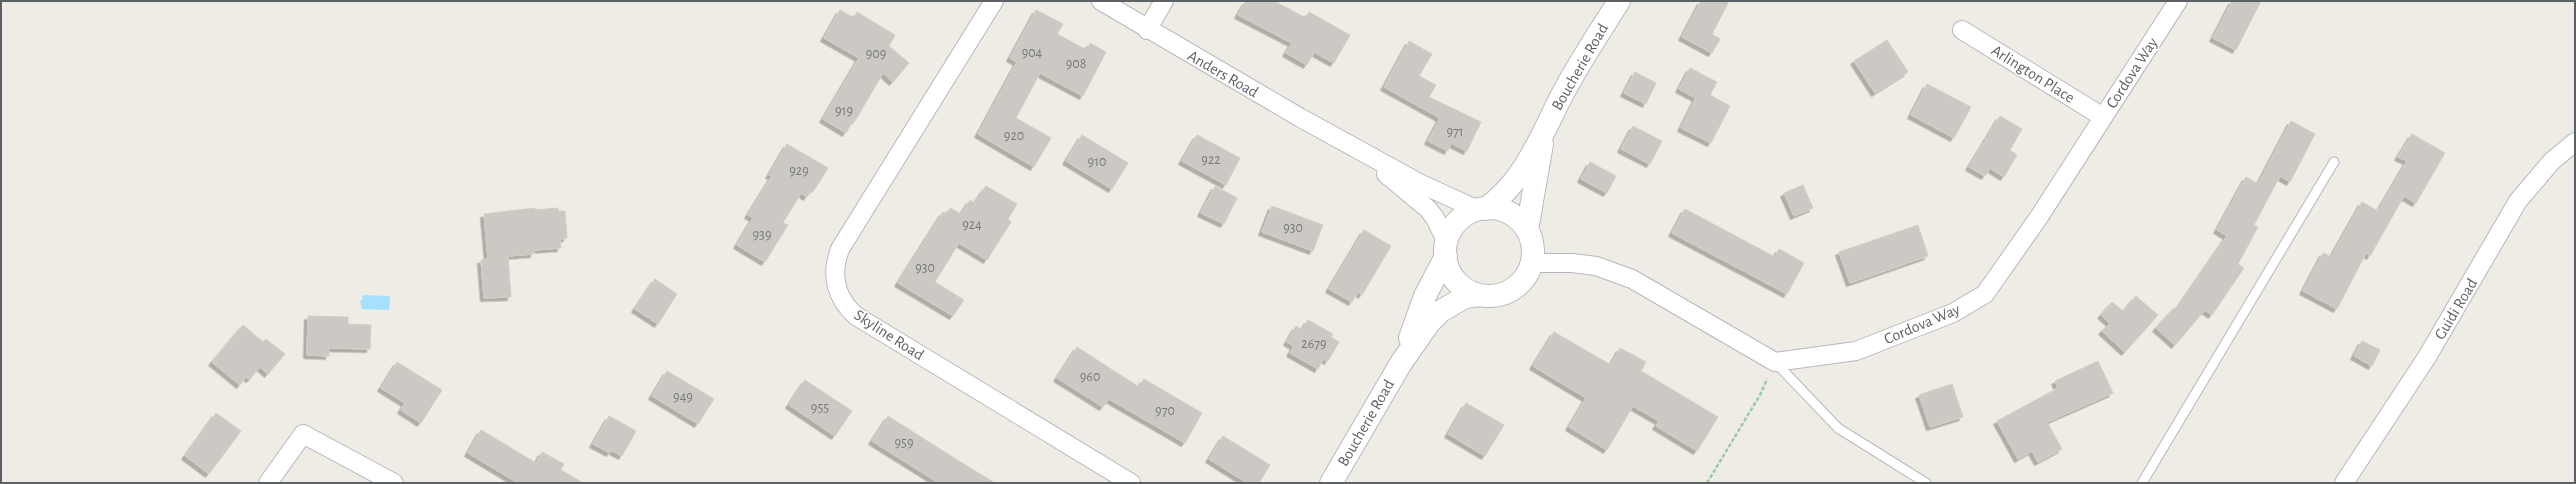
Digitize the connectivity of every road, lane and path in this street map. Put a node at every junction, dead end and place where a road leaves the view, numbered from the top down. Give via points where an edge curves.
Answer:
1 (994, 1) edge
2 (1101, 1) edge
3 (1164, 1) edge
4 (1618, 1) edge
5 (2178, 1) edge
6 (1148, 30) junction
7 (1962, 30) dead end
8 (2103, 117) junction
9 (1544, 134) junction
10 (2575, 142) edge
11 (1348, 143) junction
12 (2334, 162) dead end
13 (1481, 209) junction
14 (1527, 230) junction
15 (1446, 249) junction
16 (1532, 262) junction
17 (1480, 295) junction
18 (1775, 362) junction
19 (1401, 364) junction
20 (268, 483) edge
21 (394, 483) edge
22 (1131, 483) edge
23 (1331, 483) edge
24 (1707, 483) edge
25 (1926, 483) edge
26 (2142, 483) edge
27 (2344, 483) edge

1 - 22 street, Skyline Road via 840,248 835,267 836,286 843,303 856,316
2 - 6 street, Anders Road
3 - 6 street
4 - 9 main road, Boucherie Road via 1558,102
5 - 8 street, Cordova Way
6 - 11 street, Anders Road via 1289,112
7 - 8 street, Arlington Place
8 - 18 street, Cordova Way via 2039,217 1985,294 1953,313 1856,351
9 - 13 main road, Boucherie Road via 1507,190 1500,198
9 - 14 main road, Boucherie Road
10 - 27 street, Guidi Road via 2552,161 2518,201 2427,357
11 - 13 street, Anders Road via 1419,183
11 - 15 street, Anders Road via 1428,209 1435,218
12 - 26 lane
13 - 14 main road via 1509,213
13 - 15 main road via 1458,222
14 - 16 main road via 1533,246
15 - 17 main road via 1449,270 1456,281 1467,290
15 - 19 main road, Boucherie Road via 1425,296
16 - 17 main road via 1528,273 1513,289 1491,296
16 - 18 street via 1572,262 1596,266 1632,279
17 - 19 main road, Boucherie Road via 1464,297 1441,311 1429,323
18 - 24 path via 1760,395
18 - 25 lane via 1838,428
19 - 23 main road, Boucherie Road
20 - 21 street via 303,434

